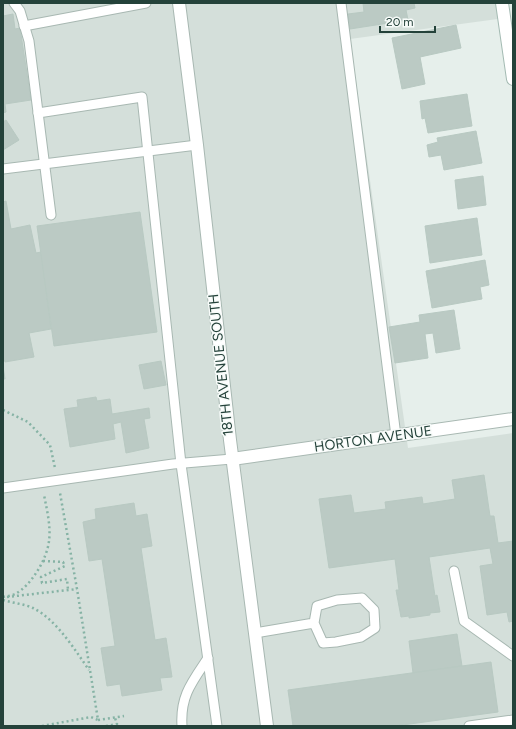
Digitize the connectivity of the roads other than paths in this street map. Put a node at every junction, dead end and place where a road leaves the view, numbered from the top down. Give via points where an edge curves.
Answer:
1 (14, 3) edge
2 (98, 3) edge
3 (146, 3) edge
4 (178, 3) edge
5 (341, 3) edge
6 (506, 9) edge
7 (104, 11) junction
8 (24, 26) junction
9 (513, 79) edge
10 (38, 112) junction
11 (197, 145) junction
12 (148, 151) junction
13 (45, 163) junction
14 (3, 169) edge
15 (51, 215) dead end
16 (513, 419) edge
17 (396, 436) junction
18 (232, 459) junction
19 (181, 464) junction
20 (3, 488) edge
21 (454, 571) dead end
22 (314, 623) junction
23 (255, 633) junction
24 (513, 656) edge
25 (208, 658) junction
26 (513, 720) edge
27 (182, 726) edge
28 (217, 726) edge
29 (267, 726) edge
30 (469, 726) edge

1 - 8 lane via 20,11
2 - 7 lane
3 - 7 lane
4 - 11 street, 18TH AVENUE SOUTH
5 - 17 lane
6 - 9 street
7 - 8 lane
8 - 10 lane via 29,41
10 - 12 lane via 142,97
10 - 13 lane
11 - 12 lane
11 - 18 street, 18TH AVENUE SOUTH
12 - 13 lane
12 - 19 lane
13 - 14 lane
13 - 15 lane
16 - 17 street, HORTON AVENUE
17 - 18 street, HORTON AVENUE
18 - 19 lane
18 - 23 street, 18TH AVENUE SOUTH
19 - 20 lane
19 - 25 lane
21 - 24 lane via 464,621
22 - 22 lane via 317,606 337,600 362,598 374,610 375,628 361,638 323,642
22 - 23 lane
23 - 29 street, 18TH AVENUE SOUTH
25 - 27 lane via 186,694 181,712
25 - 28 lane
26 - 30 lane

